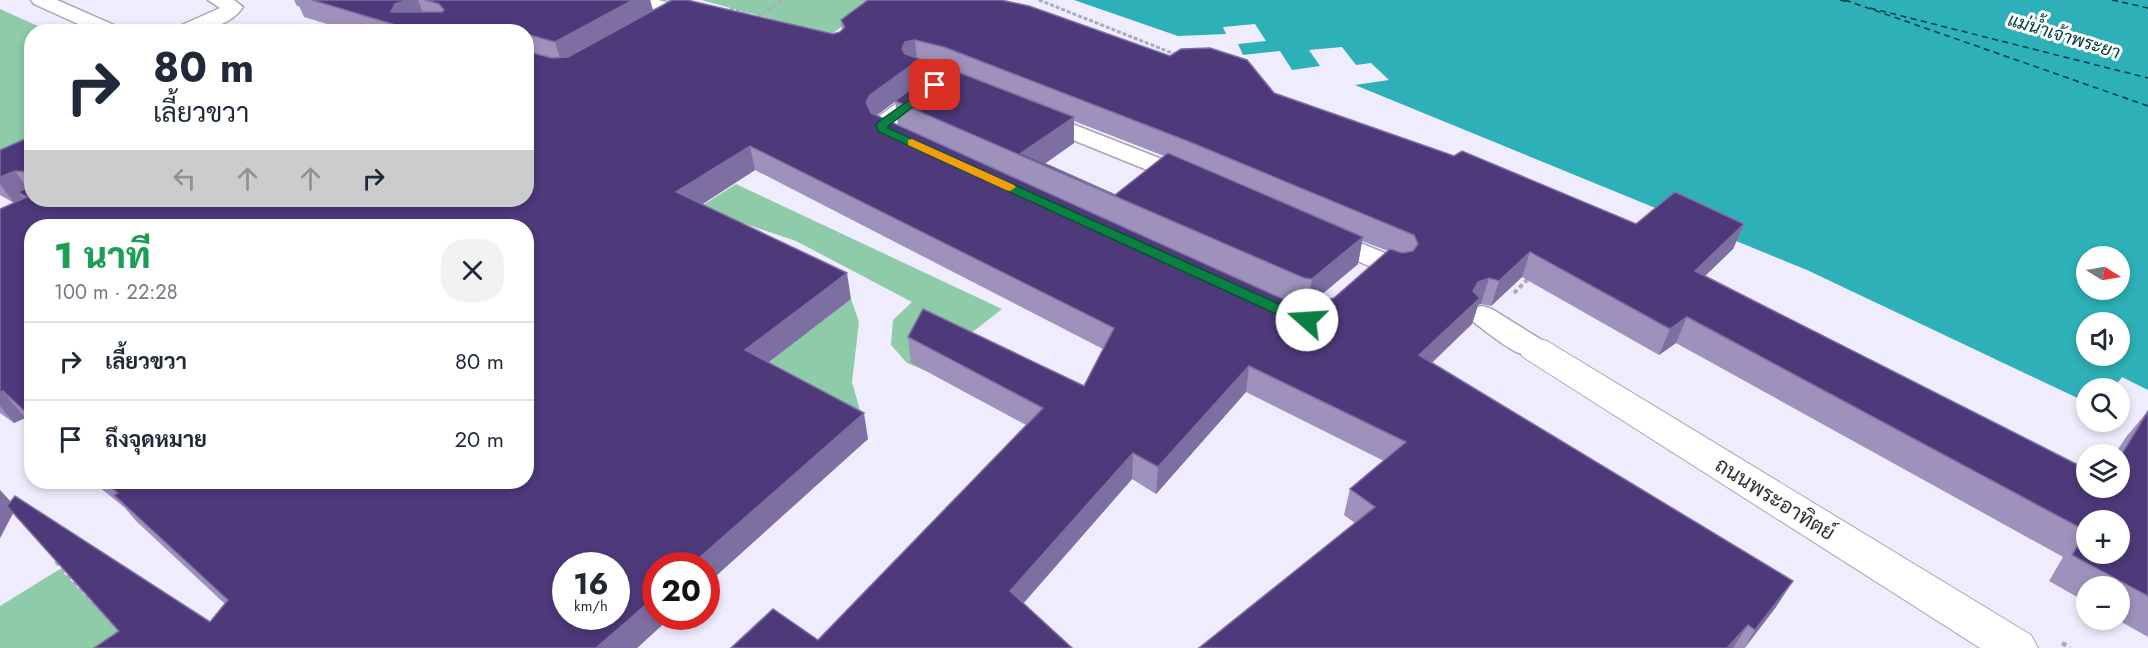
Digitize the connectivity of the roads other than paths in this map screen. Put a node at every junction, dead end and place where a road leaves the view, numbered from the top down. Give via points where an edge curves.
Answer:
1 (41, 0) edge
2 (218, 0) edge
3 (632, 0) edge
4 (678, 11) junction
5 (719, 14) edge
6 (657, 23) edge
7 (96, 24) edge
8 (201, 24) edge
9 (933, 76) edge
10 (1017, 109) edge
11 (933, 152) edge
12 (1210, 187) edge
13 (1306, 228) edge
14 (1381, 269) edge
15 (1482, 315) dead end
16 (1535, 349) joint
17 (2016, 648) edge

1 - 7 lane
2 - 8 lane via 233,7
3 - 4 lane
4 - 5 lane
4 - 6 lane
9 - 11 lane via 935,85 882,125 883,130
10 - 12 lane
13 - 14 lane
15 - 16 lane
16 - 17 street, ถนนพระอาทิตย์

